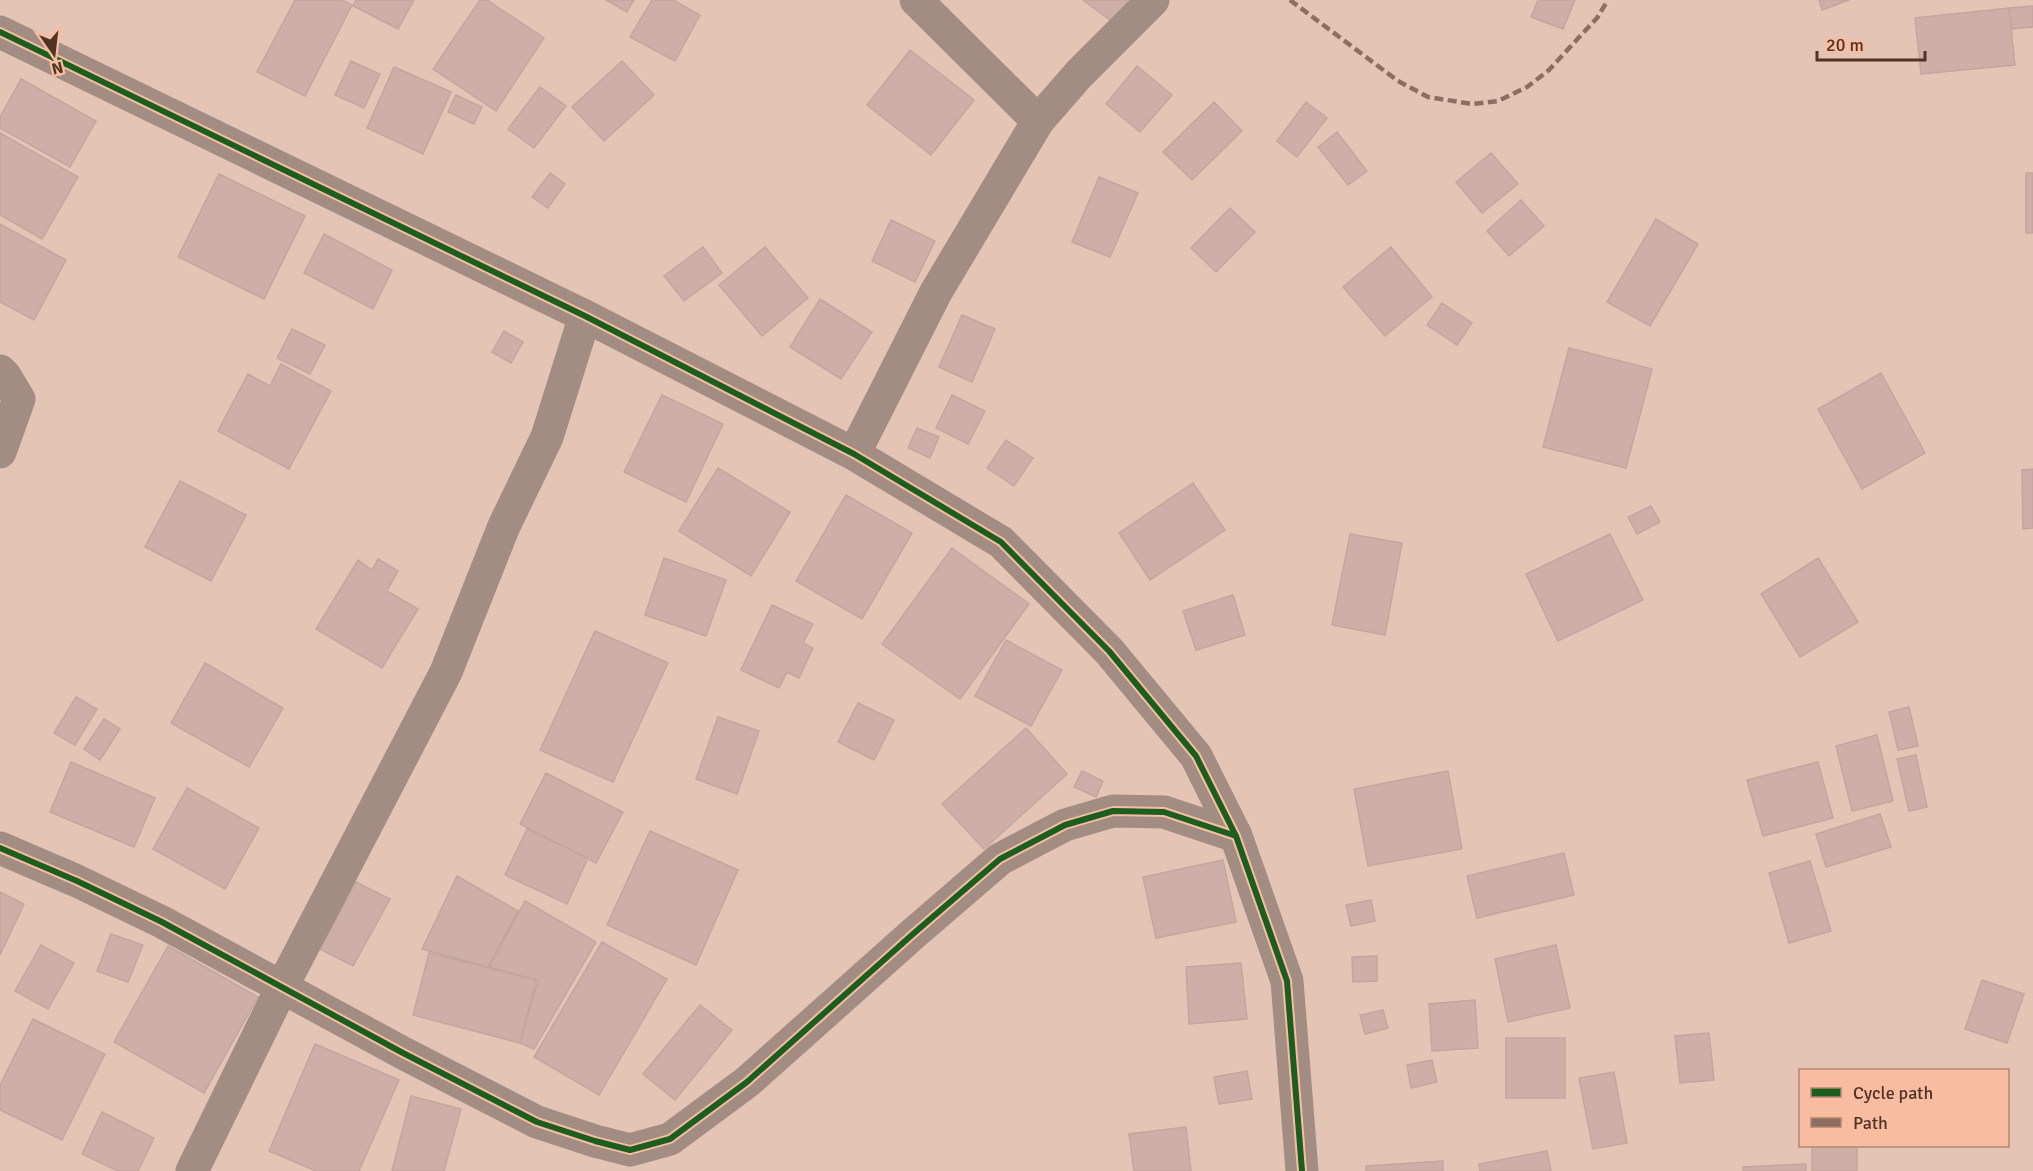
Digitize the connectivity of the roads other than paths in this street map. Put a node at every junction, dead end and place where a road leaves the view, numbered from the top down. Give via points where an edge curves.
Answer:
1 (916, 0) edge
2 (1153, 0) edge
3 (0, 32) edge
4 (1038, 121) junction
5 (585, 316) junction
6 (0, 371) edge
7 (0, 452) edge
8 (854, 454) junction
9 (1236, 836) junction
10 (0, 848) edge
11 (282, 987) junction
12 (192, 1171) edge
13 (1302, 1171) edge

1 - 4 street
2 - 4 street
3 - 5 street
4 - 8 street via 936,292
5 - 8 street
5 - 11 street via 547,437 504,526 446,672
6 - 7 street via 19,399
8 - 9 street via 1001,542 1109,651 1196,756
9 - 11 street via 1164,812 1113,811 1065,825 1000,859 747,1082 669,1139 630,1150 537,1122
9 - 13 street via 1287,981
10 - 11 street via 162,922
11 - 12 street

